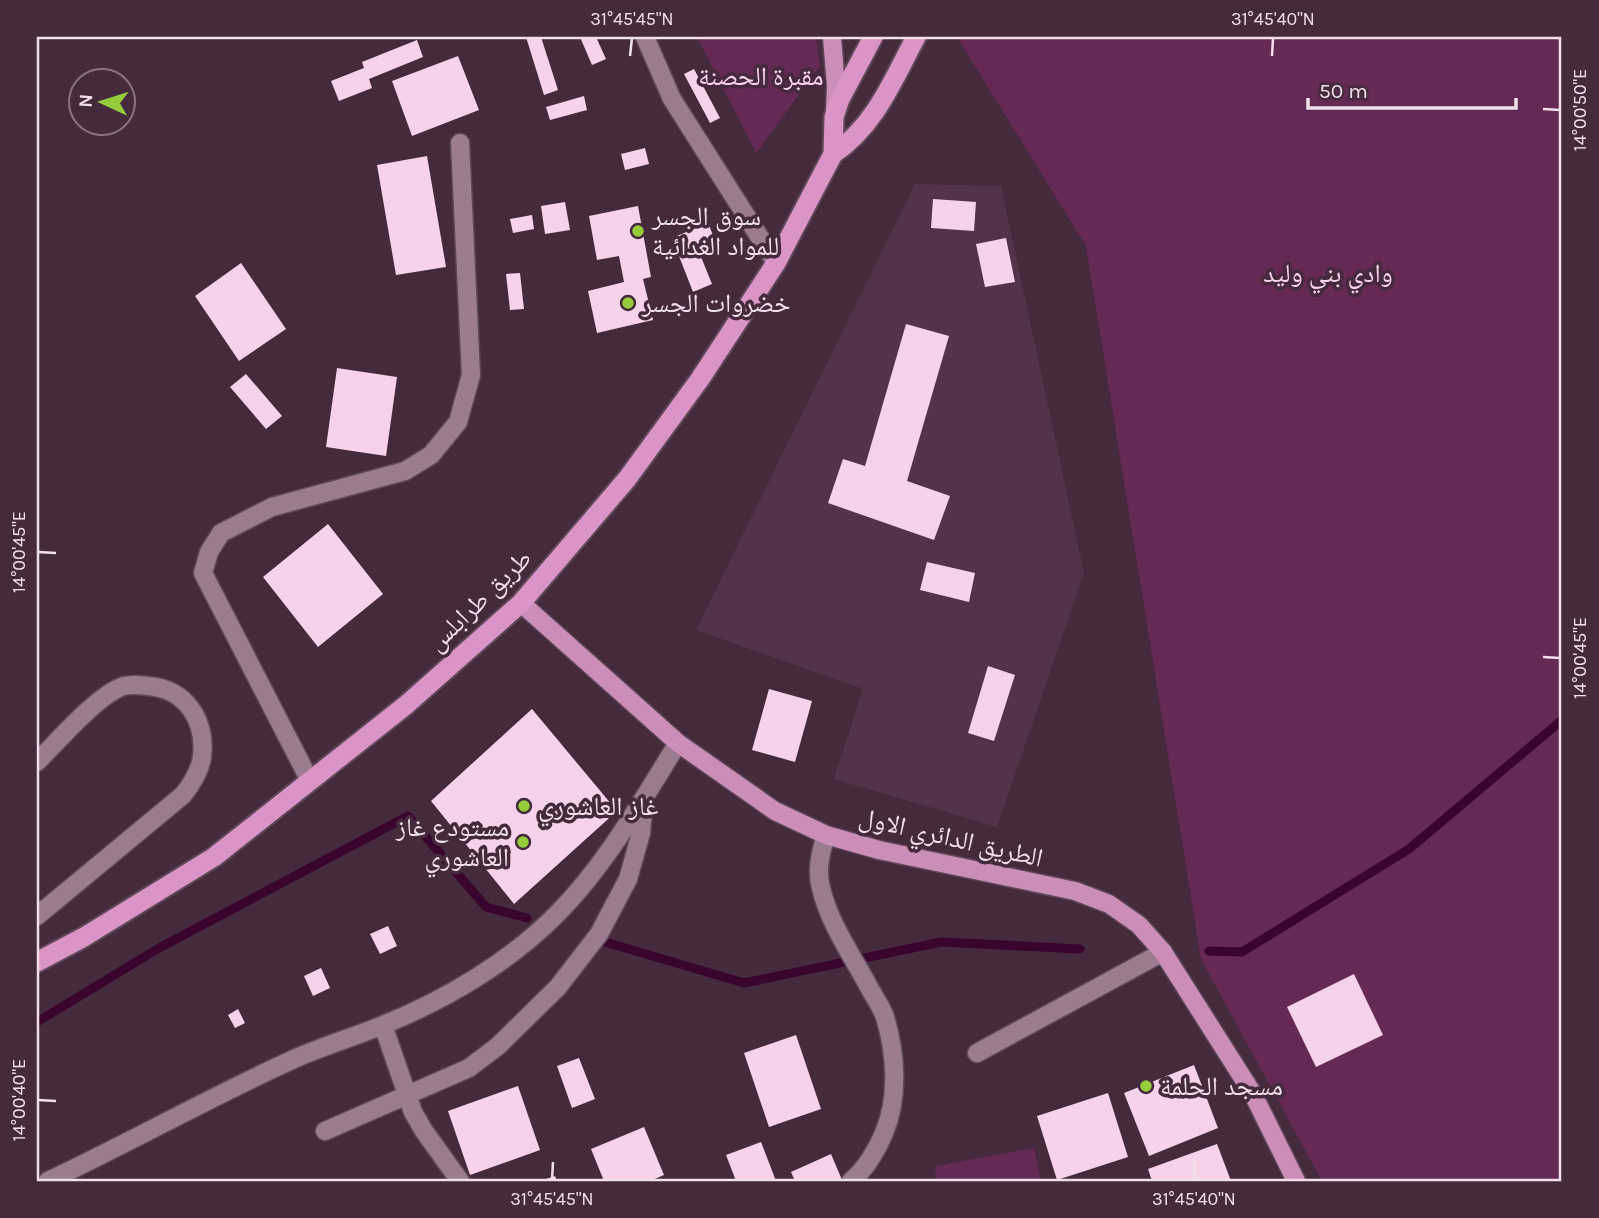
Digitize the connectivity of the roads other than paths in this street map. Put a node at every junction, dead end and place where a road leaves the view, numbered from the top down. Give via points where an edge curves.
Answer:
1 (645, 37) edge
2 (832, 37) edge
3 (873, 37) edge
4 (916, 37) edge
5 (834, 117) junction
6 (460, 143) dead end
7 (833, 155) junction
8 (776, 262) junction
9 (521, 603) junction
10 (678, 743) junction
11 (37, 762) edge
12 (310, 781) junction
13 (645, 796) junction
14 (826, 835) junction
15 (37, 916) edge
16 (1163, 952) junction
17 (37, 962) edge
18 (383, 1025) junction
19 (977, 1053) dead end
20 (407, 1097) junction
21 (325, 1131) dead end
22 (48, 1181) edge
23 (460, 1181) edge
24 (851, 1181) edge
25 (1296, 1181) edge

1 - 8 street via 672,99
2 - 5 main road
3 - 5 highway
4 - 7 highway via 871,120
5 - 7 highway
6 - 12 street via 471,375 458,422 431,455 405,471 272,507 221,533 203,573
7 - 8 highway, طريق طرابلس
8 - 9 highway, طريق طرابلس via 700,379 627,479
9 - 10 main road, الطريق الدائري الاول
9 - 12 highway, طريق طرابلس via 406,705
10 - 13 street
10 - 14 main road, الطريق الدائري الاول via 775,811
11 - 15 street via 96,704 121,687 151,686 174,692 194,712 201,731 202,759 183,795
12 - 17 highway, طريق طرابلس via 214,857
13 - 18 street via 587,881 545,925 485,971
13 - 20 street via 641,833 628,879 599,934 558,988 469,1068
14 - 16 main road, الطريق الدائري الاول via 928,862 1075,891 1109,904 1139,925
14 - 24 street via 819,855 820,886 884,1016 895,1082 891,1116 879,1145
16 - 19 street
16 - 25 main road, الطريق الدائري الاول via 1253,1094
18 - 20 street
18 - 22 street via 295,1058
20 - 21 street
20 - 23 street via 424,1131

